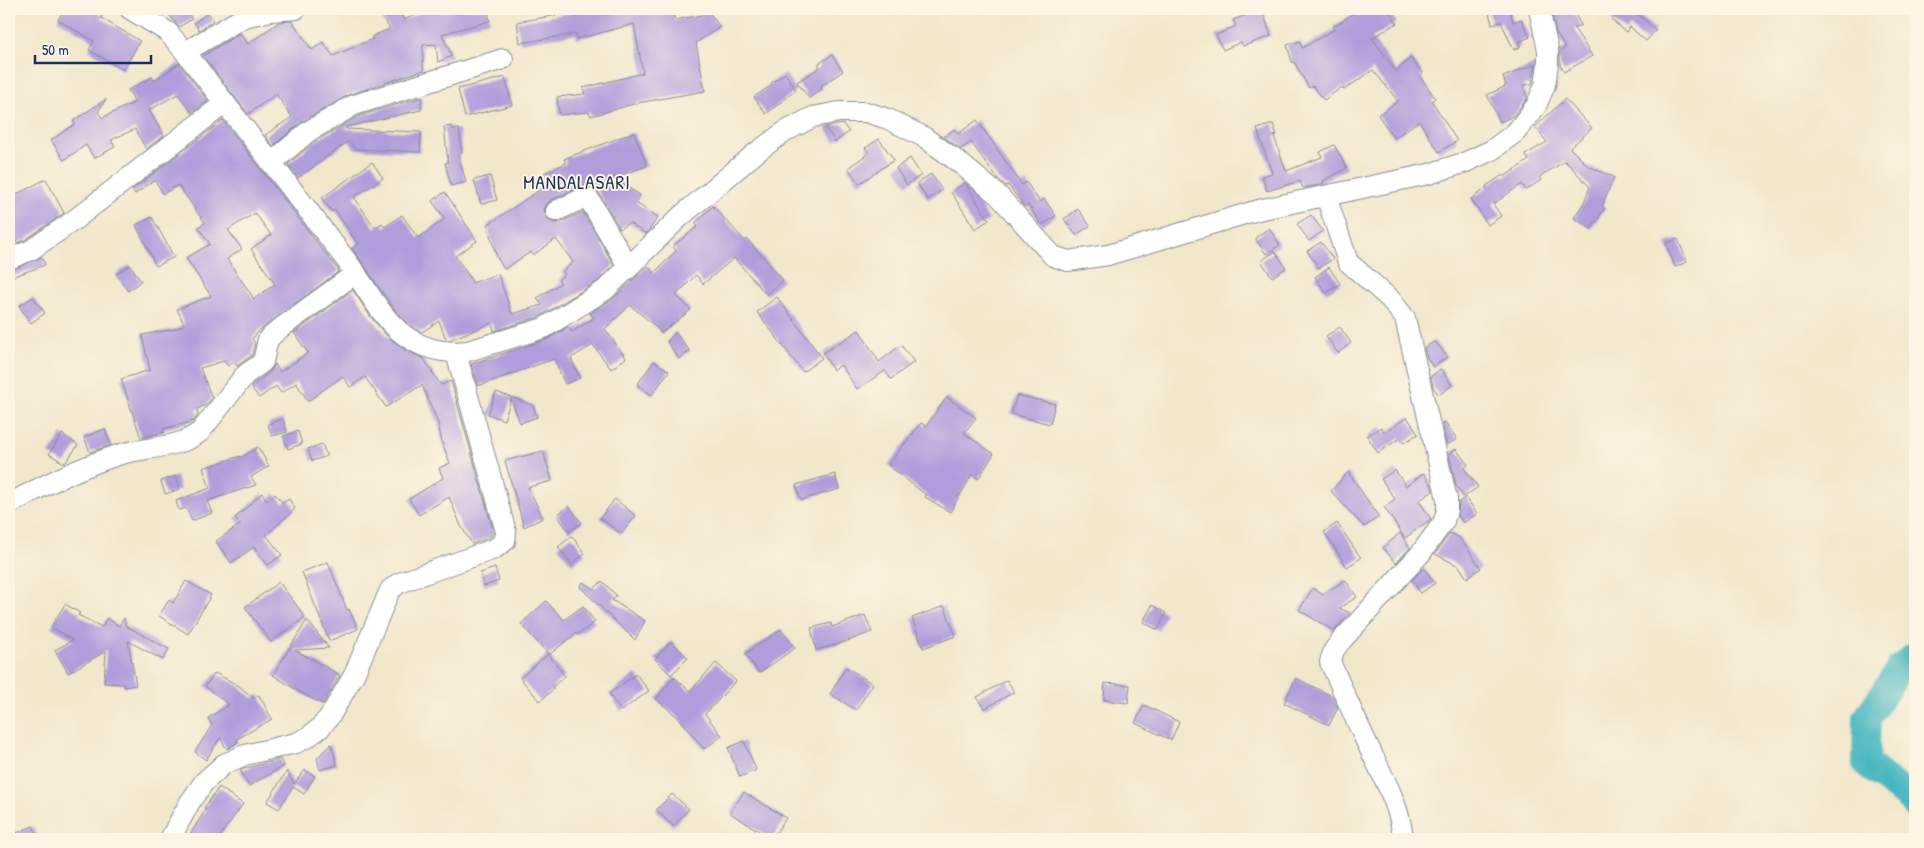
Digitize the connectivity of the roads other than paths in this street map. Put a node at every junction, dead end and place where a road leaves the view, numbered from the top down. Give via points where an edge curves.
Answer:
1 (130, 9) edge
2 (296, 9) edge
3 (1539, 9) edge
4 (185, 52) junction
5 (503, 59) dead end
6 (225, 103) junction
7 (271, 163) junction
8 (1326, 196) junction
9 (556, 211) dead end
10 (9, 259) edge
11 (629, 268) junction
12 (356, 272) junction
13 (456, 353) junction
14 (9, 504) edge
15 (170, 839) edge
16 (1403, 839) edge

1 - 4 street via 168,32
2 - 4 street via 244,17
3 - 8 street via 1548,50 1545,85 1536,106 1516,132 1492,150 1466,162 1429,174
4 - 6 street
5 - 7 street via 354,105 309,131
6 - 7 street
6 - 10 street via 73,221 31,250
7 - 12 street
8 - 11 street via 1258,210 1108,255 1068,261 1053,256 998,195 924,137 866,112 839,112 813,117 784,132 681,216
8 - 16 street via 1348,262 1390,299 1405,318 1447,499 1444,521 1422,553 1341,640 1330,662 1390,789 1402,824
9 - 11 street via 584,198 589,200
11 - 13 street via 605,290 544,328
12 - 13 street via 390,322 404,335 422,346
12 - 14 street via 268,339 263,362 245,375 193,437 117,455 60,477
13 - 15 street via 506,532 505,542 399,583 390,590 354,675 320,728 296,743 245,755 224,764 204,782

